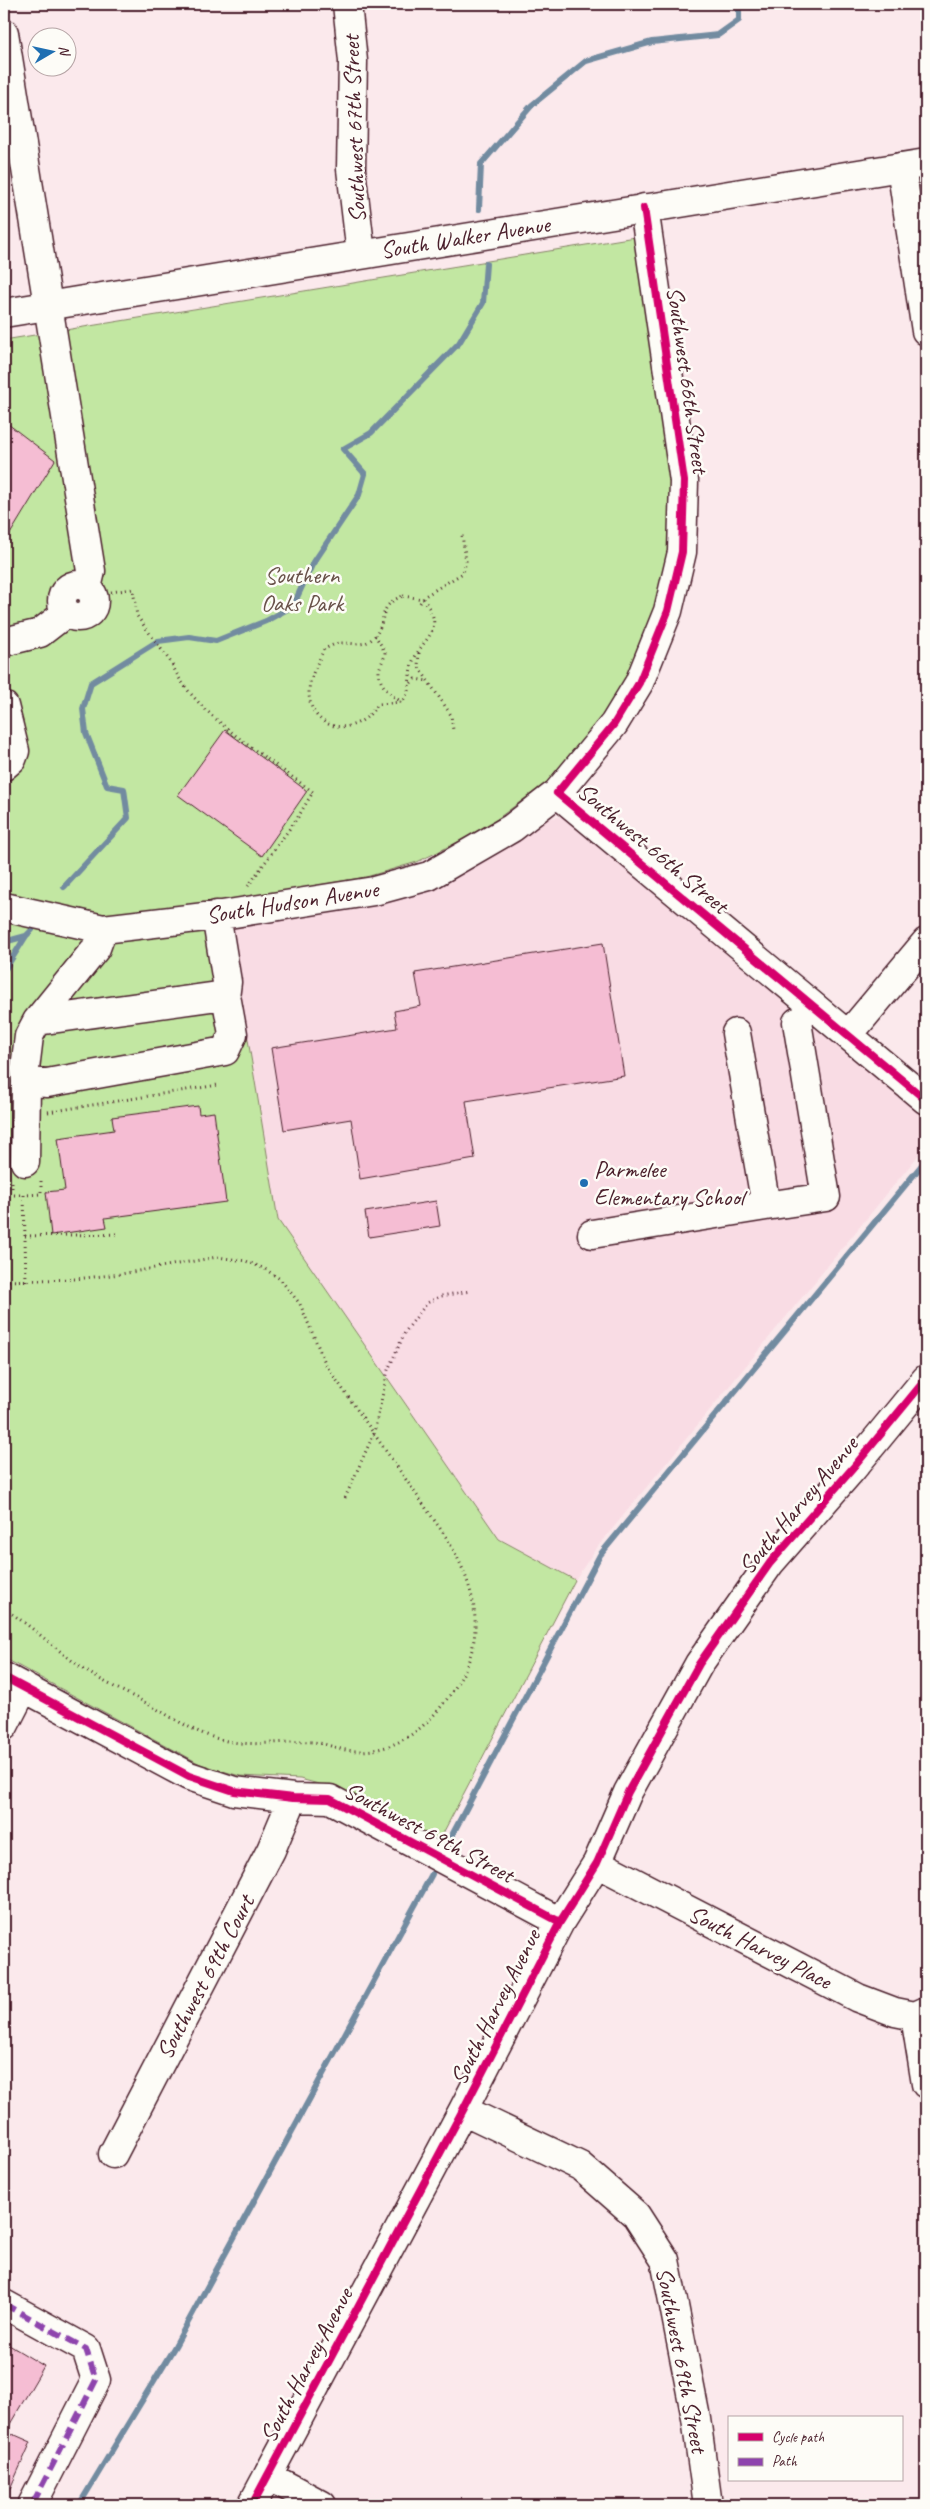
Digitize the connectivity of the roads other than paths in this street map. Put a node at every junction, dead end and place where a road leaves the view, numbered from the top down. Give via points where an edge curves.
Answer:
1 (347, 4) edge
2 (4, 33) edge
3 (914, 165) edge
4 (644, 208) junction
5 (361, 254) junction
6 (48, 306) junction
7 (4, 313) edge
8 (926, 330) edge
9 (4, 642) edge
10 (4, 706) edge
11 (4, 766) edge
12 (557, 793) junction
13 (4, 907) edge
14 (216, 915) junction
15 (103, 929) junction
16 (926, 942) edge
17 (224, 998) junction
18 (37, 1022) junction
19 (797, 1022) dead end
20 (736, 1033) dead end
21 (849, 1034) junction
22 (26, 1081) junction
23 (926, 1100) edge
24 (26, 1172) road end
25 (766, 1206) junction
26 (592, 1234) dead end
27 (926, 1379) edge
28 (14, 1682) edge
29 (4, 1726) edge
30 (293, 1798) junction
31 (597, 1863) junction
32 (560, 1922) junction
33 (921, 2013) edge
34 (926, 2084) edge
35 (463, 2110) junction
36 (113, 2154) dead end
37 (4, 2304) edge
38 (268, 2476) junction
39 (32, 2505) edge
40 (252, 2505) edge
41 (322, 2505) edge
42 (708, 2505) edge

1 - 5 street, Southwest 67th Street via 353,61 351,169
2 - 6 street
3 - 4 street, South Walker Avenue
3 - 8 street
4 - 5 street, South Walker Avenue
4 - 12 street, Southwest 66th Street via 684,481 682,552 668,611 639,683 614,724
5 - 6 street, South Walker Avenue
6 - 7 street, South Walker Avenue
6 - 9 street via 91,571 90,591 78,585 66,590 62,602 66,613 40,633
10 - 11 street via 16,751
12 - 14 street, South Hudson Avenue via 512,828 428,876 374,891
12 - 21 street, Southwest 66th Street
13 - 15 street, South Hudson Avenue
14 - 15 street, South Hudson Avenue
14 - 17 street via 227,982
15 - 18 street via 96,948
16 - 21 street
17 - 18 street via 218,996
17 - 22 street via 234,1034 225,1051 47,1083
18 - 22 street via 29,1036
19 - 25 street via 826,1197
20 - 25 street
21 - 23 street, Southwest 66th Street
22 - 24 street
25 - 26 street
27 - 31 street, South Harvey Avenue via 770,1563 699,1664 628,1792
28 - 29 street
28 - 30 street, Southwest 69th Street via 188,1776 234,1791
30 - 32 street, Southwest 69th Street via 330,1799
30 - 36 street, Southwest 69th Court via 271,1850
31 - 32 street, South Harvey Avenue
31 - 33 street, South Harvey Place via 858,1998 895,2012
32 - 35 street, South Harvey Avenue
33 - 34 street
35 - 38 street, South Harvey Avenue
35 - 42 street, Southwest 69th Street via 580,2166 636,2215 665,2260 696,2418
37 - 39 street via 86,2349 96,2380
38 - 40 street, South Harvey Avenue
38 - 41 street

